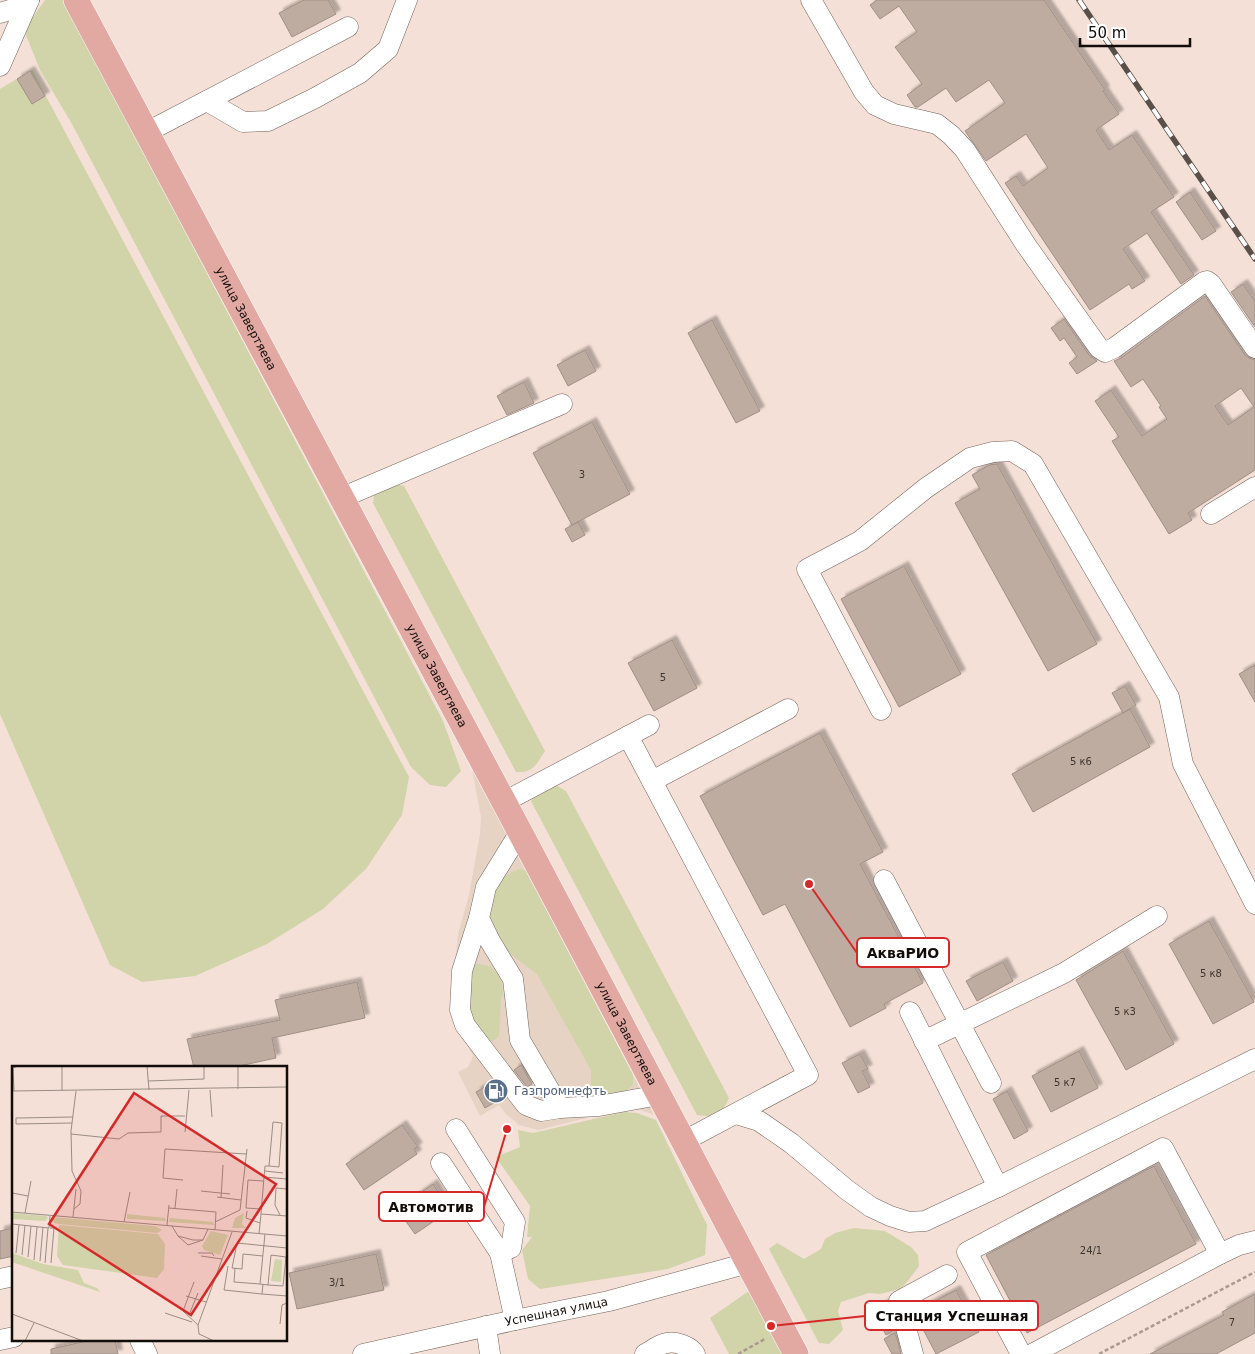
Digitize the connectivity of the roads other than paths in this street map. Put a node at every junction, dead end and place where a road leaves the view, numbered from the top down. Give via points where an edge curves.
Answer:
1 (29, 0) edge
2 (76, 0) edge
3 (407, 0) edge
4 (811, 0) edge
5 (0, 13) edge
6 (348, 27) dead end
7 (0, 66) edge
8 (207, 101) junction
9 (147, 132) junction
10 (1255, 348) edge
11 (562, 404) dead end
12 (1255, 487) edge
13 (341, 498) junction
14 (1211, 514) dead end
15 (788, 709) dead end
16 (881, 710) dead end
17 (649, 725) dead end
18 (628, 736) junction
19 (652, 780) junction
20 (504, 802) junction
21 (520, 832) junction
22 (884, 880) dead end
23 (1255, 904) edge
24 (1157, 916) dead end
25 (479, 918) junction
26 (910, 1012) dead end
27 (960, 1024) junction
28 (924, 1041) junction
29 (1255, 1059) edge
30 (991, 1083) dead end
31 (659, 1094) junction
32 (560, 1108) junction
33 (736, 1114) junction
34 (456, 1129) dead end
35 (684, 1141) junction
36 (441, 1163) dead end
37 (998, 1187) junction
38 (1255, 1241) edge
39 (500, 1253) junction
40 (1220, 1254) junction
41 (748, 1263) junction
42 (947, 1275) dead end
43 (515, 1320) junction
44 (486, 1326) junction
45 (141, 1342) edge
46 (147, 1354) edge
47 (363, 1354) edge
48 (490, 1354) edge
49 (645, 1354) edge
50 (695, 1354) edge
51 (796, 1354) edge
52 (913, 1354) edge
53 (1021, 1354) edge
54 (1032, 1354) edge

1 - 5 street
1 - 7 street
2 - 9 main road, улица Завертяева
3 - 8 street via 388,49 360,73 315,98 268,121 243,122
4 - 10 street via 864,92 875,105 894,114 937,124 965,150 1099,348 1105,352 1114,348 1207,281
6 - 8 street
8 - 9 street
9 - 13 main road, улица Завертяева
11 - 13 street
12 - 14 street
13 - 20 main road, улица Завертяева
15 - 19 street
16 - 23 street via 807,569 860,541 926,488 970,458 1012,451 1033,464 1169,697 1183,764
17 - 18 street
18 - 19 street
18 - 20 street
19 - 33 street via 808,1075
20 - 21 main road, улица Завертяева
21 - 25 street via 486,887
21 - 31 main road, улица Завертяева
22 - 27 street
24 - 27 street via 1064,973
25 - 32 street via 512,979 520,1040
25 - 32 street via 462,971 460,1010 465,1025 526,1105 541,1111
26 - 28 street
27 - 28 street
27 - 30 street
28 - 37 street
29 - 37 street
31 - 32 street via 599,1106
31 - 35 main road, улица Завертяева
33 - 35 street
33 - 37 street via 759,1122 790,1143 871,1207 909,1222 925,1221
34 - 39 street via 515,1222 511,1248
35 - 41 main road, улица Завертяева
36 - 39 street
38 - 40 street
39 - 43 street
40 - 53 street via 1163,1148 966,1252
40 - 54 street
41 - 43 street, Успешная улица via 609,1301
41 - 51 main road, улица Завертяева
42 - 52 street via 899,1300
43 - 44 street, Успешная улица
44 - 47 street, Успешная улица
44 - 48 street
45 - 46 street
49 - 50 street via 667,1343 682,1344

